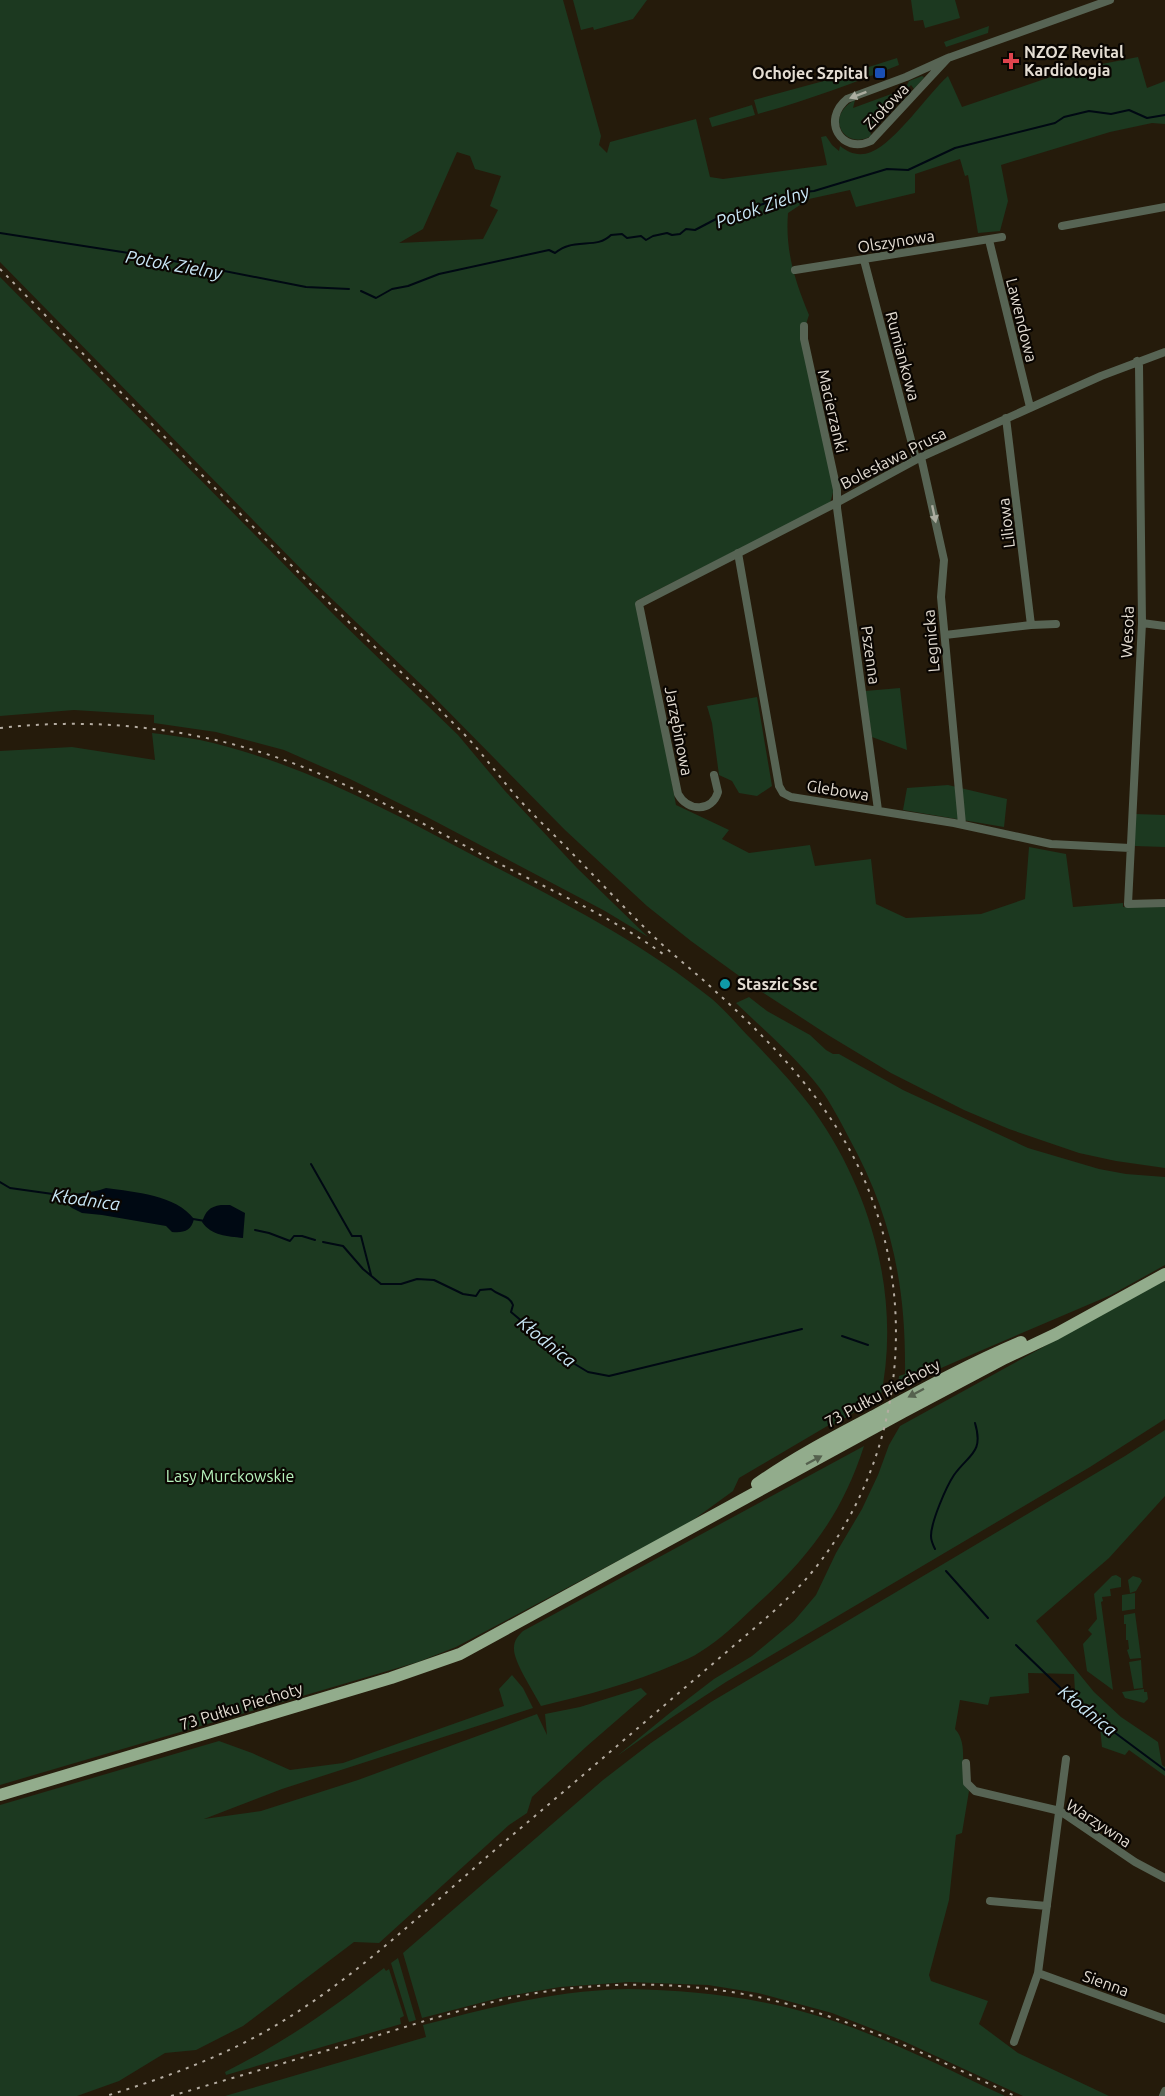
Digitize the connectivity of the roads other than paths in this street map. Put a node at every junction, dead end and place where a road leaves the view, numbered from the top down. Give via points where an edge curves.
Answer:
1 (1110, 0) edge
2 (948, 58) junction
3 (1165, 207) edge
4 (1062, 226) dead end
5 (1002, 237) dead end
6 (988, 240) junction
7 (864, 260) junction
8 (795, 270) dead end
9 (804, 326) dead end
10 (1165, 352) edge
11 (1137, 361) junction
12 (1030, 407) junction
13 (1006, 418) junction
14 (919, 458) junction
15 (838, 502) junction
16 (738, 554) junction
17 (639, 604) joint
18 (1142, 623) junction
19 (1056, 624) dead end
20 (1031, 625) junction
21 (1165, 626) edge
22 (945, 635) junction
23 (714, 775) dead end
24 (878, 810) junction
25 (962, 824) junction
26 (1130, 848) junction
27 (1165, 903) edge
28 (1165, 1274) edge
29 (1066, 1759) dead end
30 (966, 1763) dead end
31 (0, 1795) edge
32 (1060, 1811) junction
33 (1165, 1878) edge
34 (990, 1900) dead end
35 (1047, 1906) junction
36 (1038, 1973) junction
37 (1165, 2019) edge
38 (1014, 2042) dead end
39 (1165, 2091) edge
40 (1163, 2096) edge

1 - 2 street, Ziołowa
2 -> 2 street, Ziołowa via 840,104 834,116 843,140 856,145 871,141
3 - 4 street
5 - 6 street, Olszynowa
6 - 7 street, Olszynowa
6 - 12 street, Lawendowa
7 - 8 street, Olszynowa
7 - 14 street, Rumiankowa
9 - 15 street, Macierzanki
10 - 11 street, Bolesława Prusa
11 - 12 street, Bolesława Prusa
11 - 18 street, Wesoła
12 - 13 street, Bolesława Prusa
13 - 14 street, Bolesława Prusa
13 - 20 street, Liliowa
14 - 15 street, Bolesława Prusa
14 -> 22 street, Legnicka via 944,561 941,587
15 - 16 street, Bolesława Prusa
15 - 24 street, Pszenna
16 - 17 street, Bolesława Prusa
16 - 24 street, Glebowa via 780,788 791,797
17 - 23 street, Jarzębinowa via 682,801 698,808 711,804 718,792
18 - 21 street
18 - 26 street, Wesoła
19 - 20 street
20 - 22 street
22 - 25 street, Legnicka
24 - 25 street, Glebowa
25 - 26 street, Glebowa via 1051,844
26 - 27 street, Wesoła via 1128,904
28 - 31 main road, 73 Pułku Piechoty via 1084,1317 982,1359 898,1402 793,1460 708,1520 490,1642 400,1675
29 - 32 street
30 - 32 street, Warzywna via 967,1783 975,1791
32 - 33 street, Warzywna
32 - 35 street
34 - 35 street
35 - 36 street
36 - 37 street, Sienna
36 - 38 street
39 - 40 street

